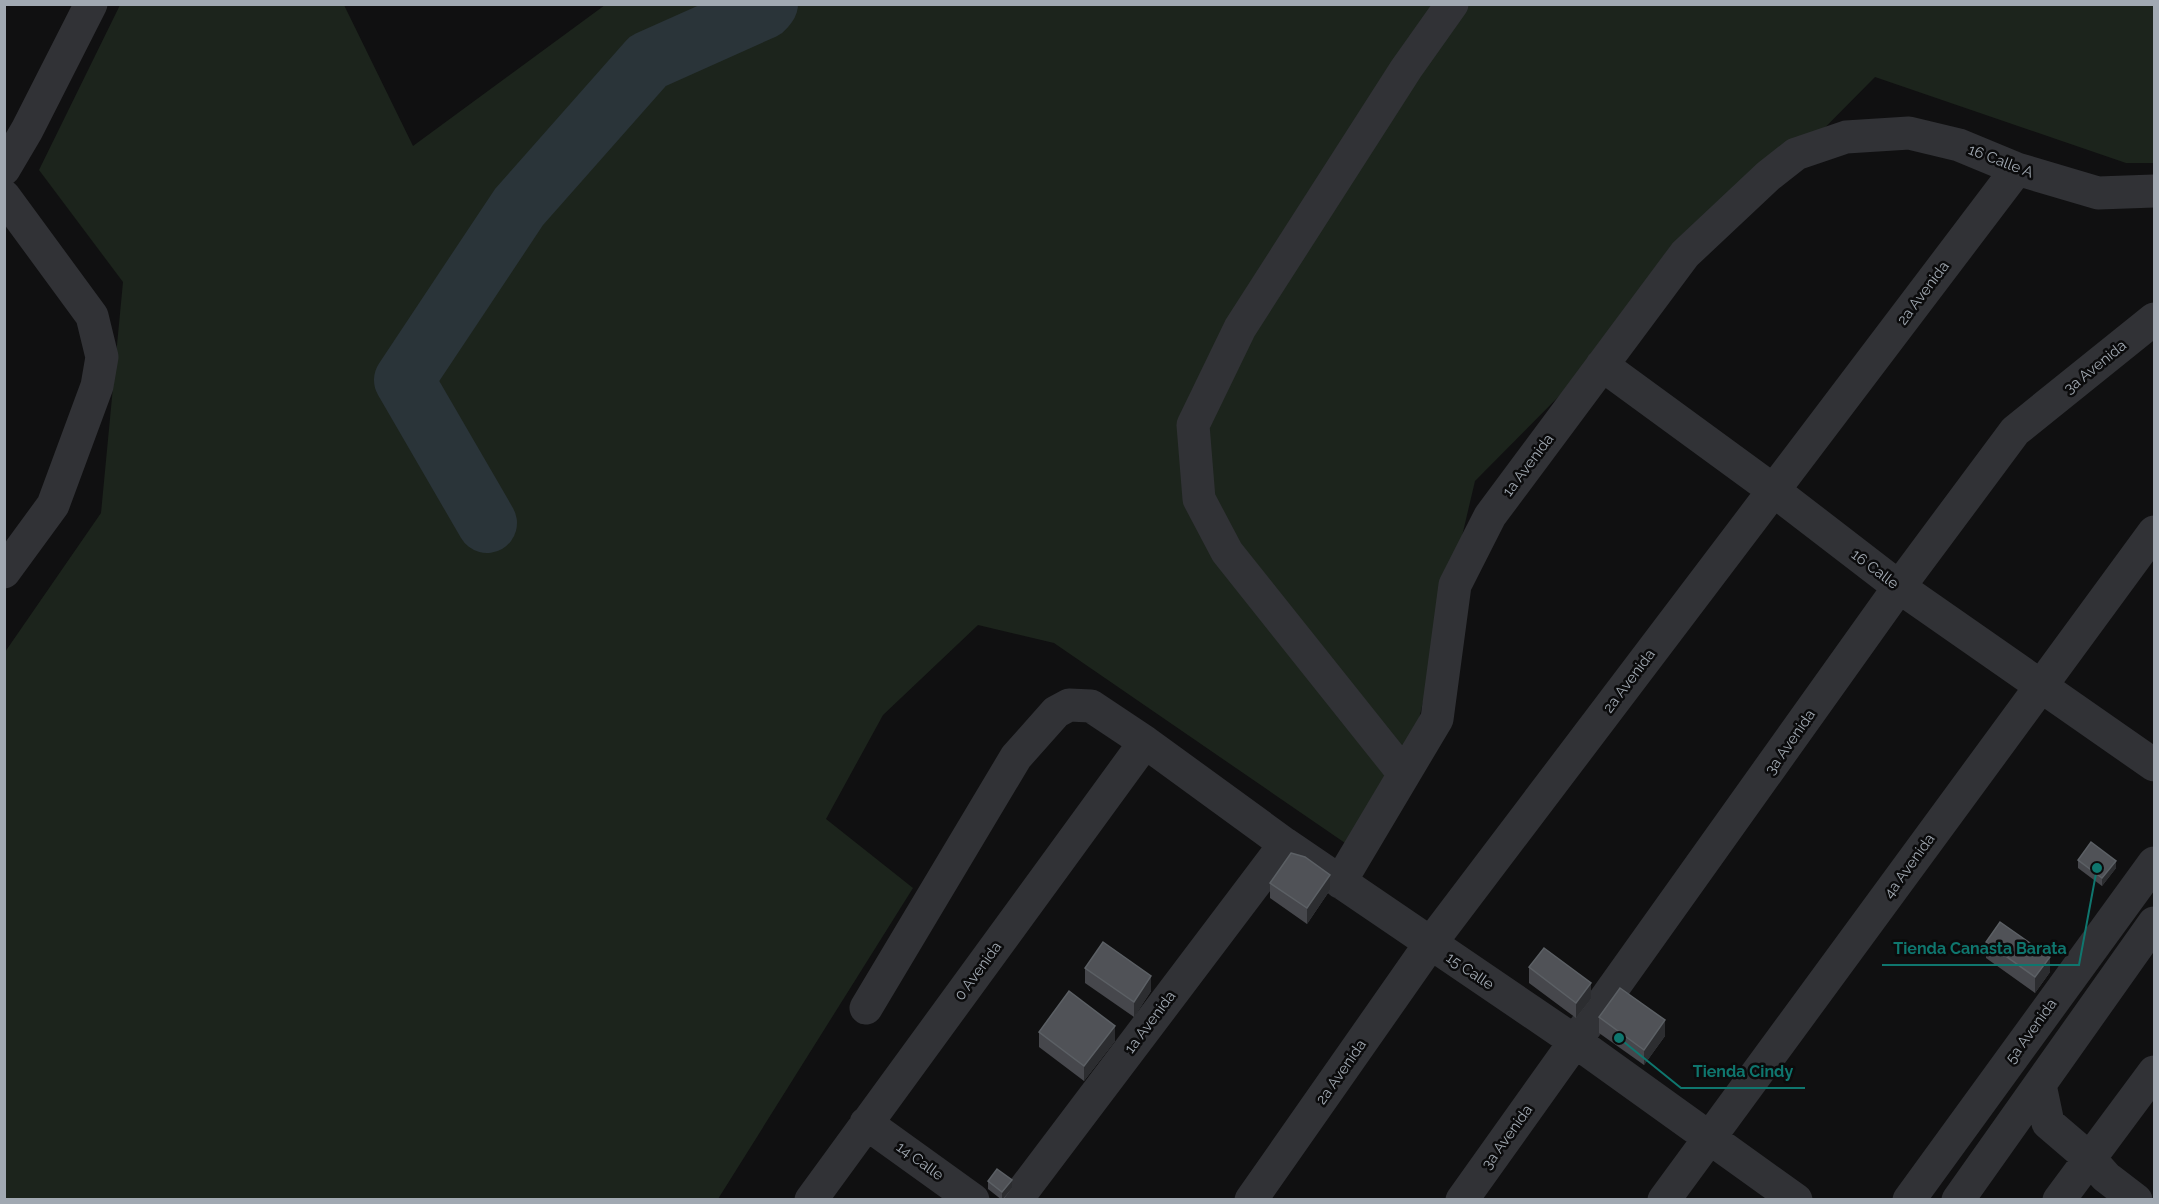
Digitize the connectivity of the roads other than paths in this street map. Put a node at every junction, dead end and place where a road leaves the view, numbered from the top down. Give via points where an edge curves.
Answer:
1 (91, 4) edge
2 (1452, 4) edge
3 (1846, 137) joint
4 (4, 169) edge
5 (2017, 169) junction
6 (2154, 191) edge
7 (4, 196) edge
8 (2154, 319) edge
9 (1602, 365) junction
10 (1773, 490) junction
11 (2154, 532) edge
12 (4, 572) edge
13 (1899, 587) junction
14 (2042, 685) junction
15 (1145, 742) junction
16 (2154, 765) edge
17 (1404, 774) junction
18 (1285, 844) junction
19 (2154, 863) edge
20 (1340, 882) junction
21 (2154, 923) edge
22 (1430, 944) junction
23 (866, 1008) dead end
24 (1576, 1042) junction
25 (2154, 1072) edge
26 (2040, 1085) junction
27 (866, 1123) junction
28 (2048, 1124) junction
29 (2008, 1131) junction
30 (1708, 1137) junction
31 (2091, 1159) junction
32 (812, 1200) edge
33 (973, 1200) edge
34 (1016, 1200) edge
35 (1251, 1200) edge
36 (1462, 1200) edge
37 (1664, 1200) edge
38 (1796, 1200) edge
39 (1909, 1200) edge
40 (1958, 1200) edge
41 (2059, 1200) edge
42 (2136, 1200) edge

1 - 4 street
2 - 17 street via 1240,328 1193,425 1199,498 1227,552
3 - 5 street, 16 Calle A via 1909,133 1959,145
3 - 9 street, 1a Avenida via 1796,154 1751,192 1685,254
5 - 6 street, 16 Calle A via 2098,193
5 - 10 street, 2a Avenida
7 - 12 street via 92,316 102,357 97,386 53,505
8 - 13 street, 3a Avenida via 2015,431
9 - 10 street, 16 Calle
9 - 17 street, 1a Avenida via 1490,516 1455,585 1437,719
10 - 13 street, 16 Calle
10 - 22 street, 2a Avenida
11 - 14 street, 4a Avenida
13 - 14 street, 16 Calle
13 - 24 street, 3a Avenida
14 - 16 street, 16 Calle
14 - 30 street, 4a Avenida
15 - 18 street, 15 Calle
15 - 23 street, 15 Calle via 1091,706 1069,705 1056,712 1016,757
15 - 27 street, 0 Avenida
17 - 20 street, 1a Avenida
18 - 20 street, 15 Calle
18 - 34 street, 1a Avenida
19 - 39 street, 5a Avenida
20 - 22 street, 15 Calle
21 - 26 street
22 - 24 street, 15 Calle
22 - 35 street, 2a Avenida
24 - 30 street, 15 Calle
24 - 36 street, 3a Avenida
25 - 31 street
26 - 28 street
26 - 29 street
27 - 32 street, 0 Avenida
27 - 33 street, 14 Calle
28 - 29 street
28 - 31 street
29 - 40 street
30 - 37 street, 4a Avenida
30 - 38 street, 15 Calle
31 - 41 street
31 - 42 street via 2106,1177

